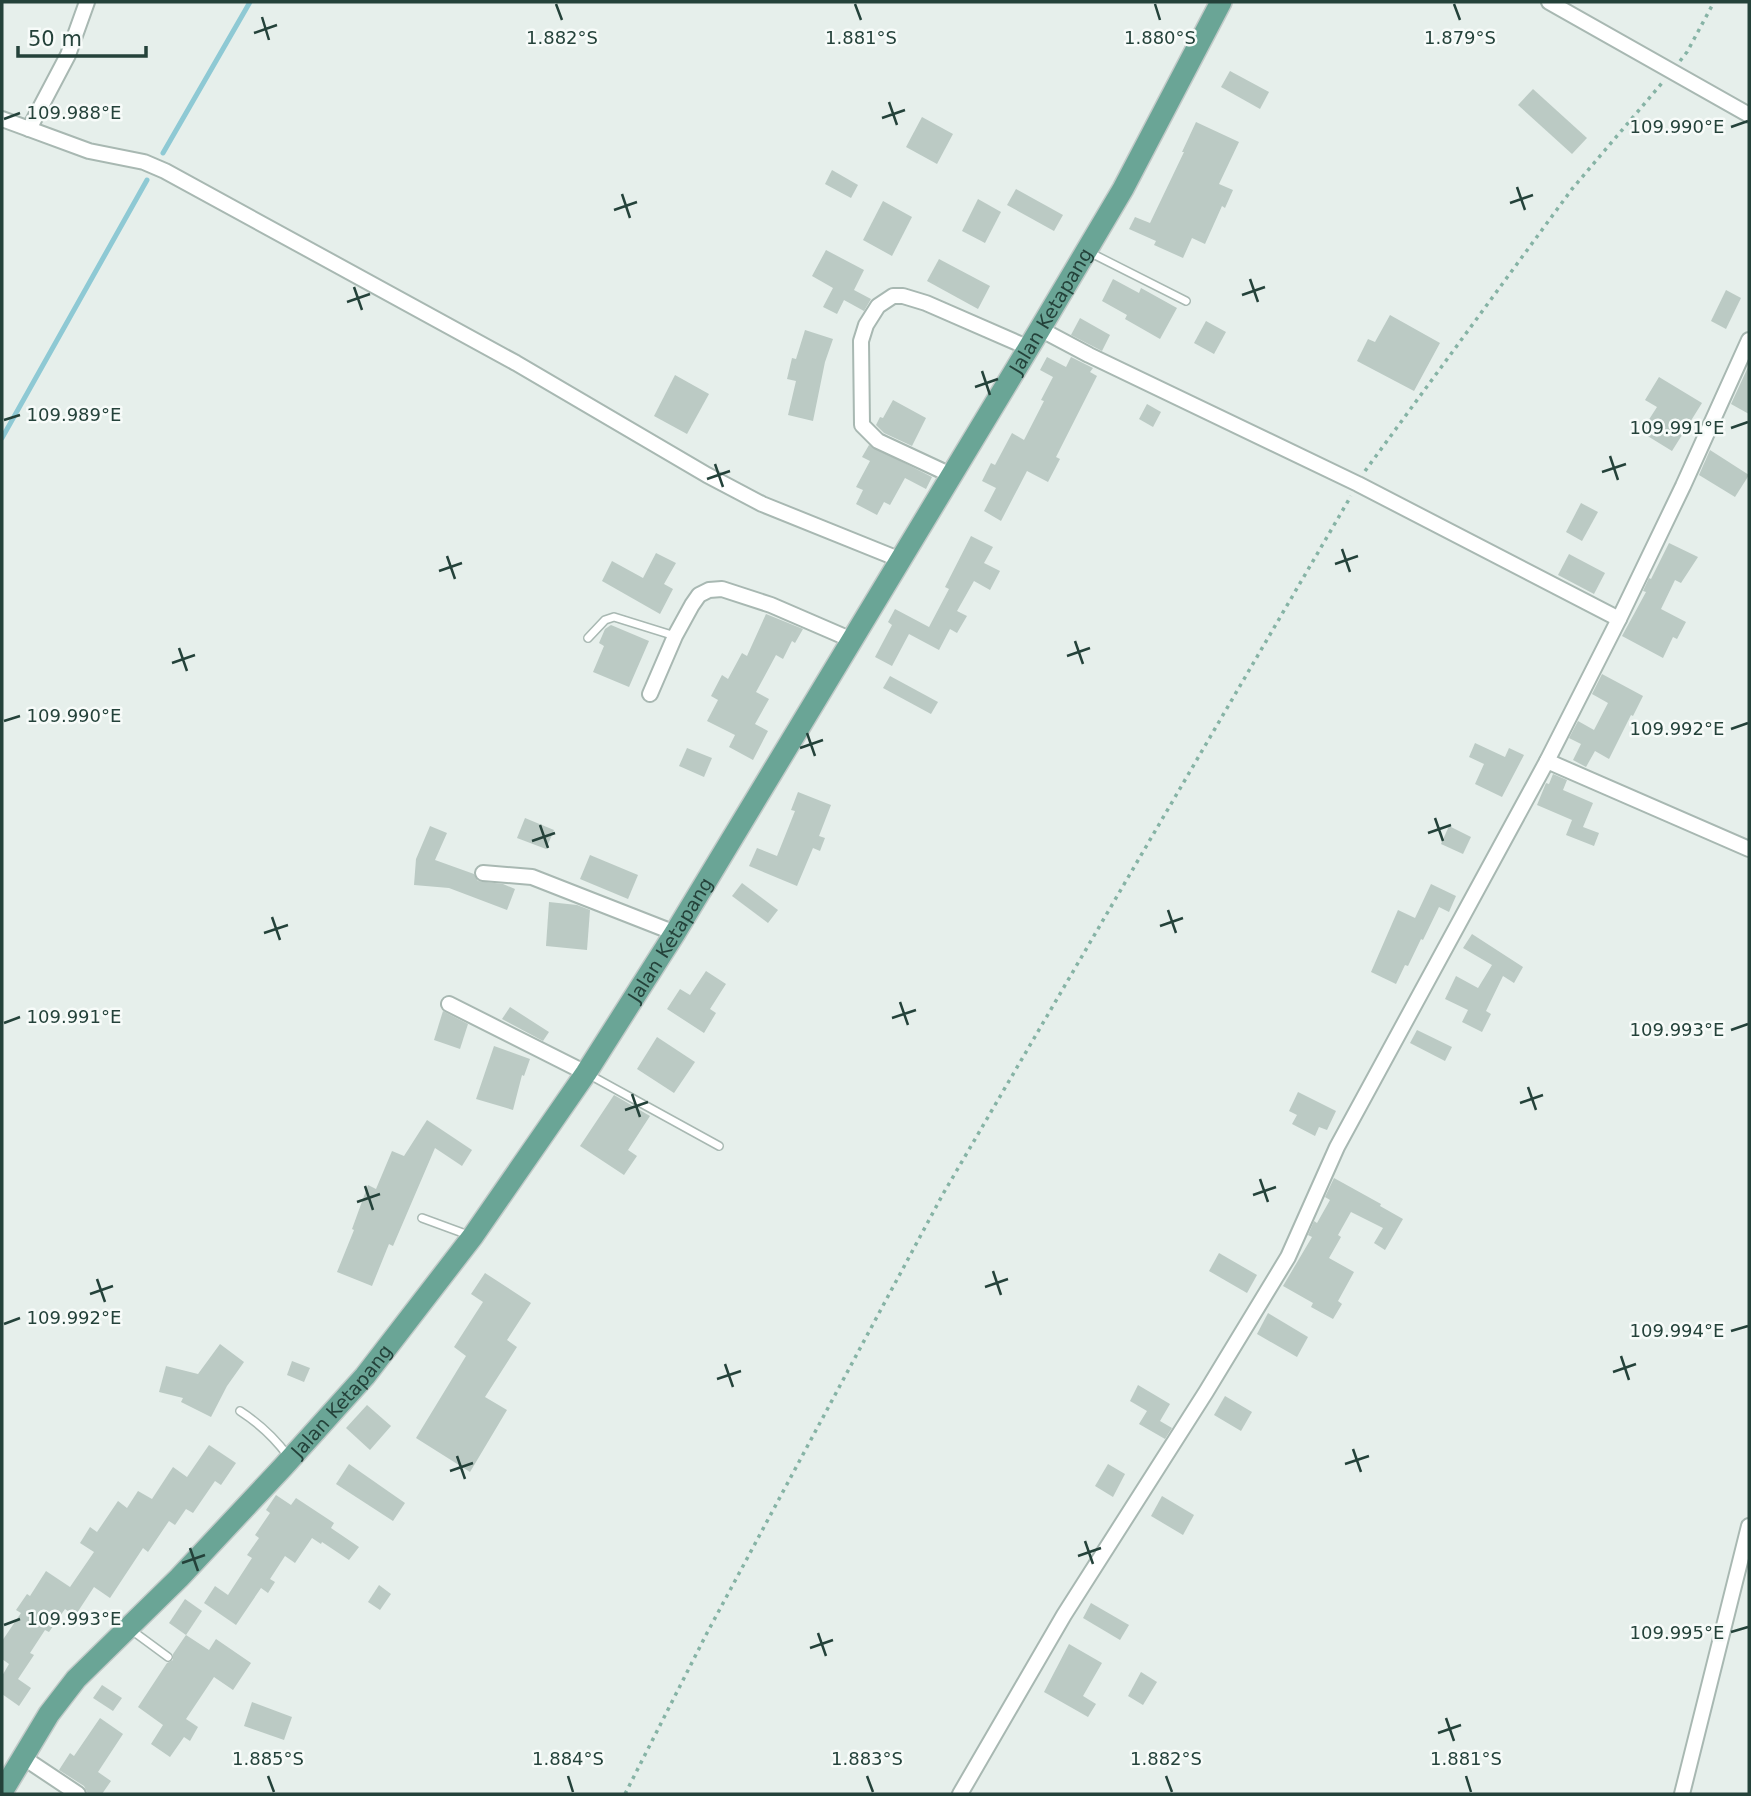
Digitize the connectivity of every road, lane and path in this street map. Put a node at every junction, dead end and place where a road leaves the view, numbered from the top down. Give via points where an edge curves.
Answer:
1 (87, 2) edge
2 (1221, 2) edge
3 (1549, 2) edge
4 (1714, 2) edge
5 (1672, 71) junction
6 (1749, 115) edge
7 (2, 120) edge
8 (29, 129) junction
9 (1087, 251) junction
10 (1186, 300) dead end
11 (1040, 329) junction
12 (1749, 340) edge
13 (1029, 348) junction
14 (951, 475) junction
15 (1358, 484) junction
16 (901, 560) junction
17 (1619, 619) junction
18 (675, 636) junction
19 (588, 638) dead end
20 (852, 640) junction
21 (650, 694) dead end
22 (1547, 761) junction
23 (1749, 849) edge
24 (483, 873) dead end
25 (675, 933) junction
26 (449, 1004) dead end
27 (586, 1073) junction
28 (719, 1146) dead end
29 (422, 1217) dead end
30 (473, 1237) junction
31 (240, 1411) dead end
32 (290, 1460) junction
33 (1749, 1526) edge
34 (130, 1629) junction
35 (168, 1657) dead end
36 (21, 1756) junction
37 (2, 1791) edge
38 (78, 1794) edge
39 (625, 1794) edge
40 (960, 1794) edge
41 (1682, 1794) edge

1 - 8 street via 68,55
2 - 9 main road, Jalan Ketapang
3 - 5 street
4 - 5 path
5 - 6 street
5 - 15 path via 1572,189
7 - 8 street
8 - 16 street via 165,171 504,356 707,475 762,504
9 - 10 lane
9 - 11 main road, Jalan Ketapang
11 - 13 main road, Jalan Ketapang
11 - 15 street
12 - 17 street
13 - 14 main road, Jalan Ketapang
13 - 14 street via 903,296 893,296 878,306 866,325 861,341 862,425 878,441
14 - 16 main road, Jalan Ketapang
15 - 17 street
15 - 39 path via 943,1194
16 - 20 main road, Jalan Ketapang
17 - 22 street
18 - 19 lane via 614,617
18 - 20 street via 699,595 722,589
18 - 21 street
20 - 25 main road, Jalan Ketapang
22 - 23 street
22 - 40 street via 1337,1147 1288,1257 1064,1615
24 - 25 street via 532,877
25 - 27 main road, Jalan Ketapang
26 - 27 street
27 - 28 lane
27 - 30 main road, Jalan Ketapang
29 - 30 lane
30 - 32 main road, Jalan Ketapang via 365,1376
31 - 32 lane via 267,1431
32 - 34 main road, Jalan Ketapang
33 - 41 street
34 - 35 lane
34 - 36 main road, Jalan Ketapang via 76,1679
36 - 37 main road, Jalan Ketapang
36 - 38 street

